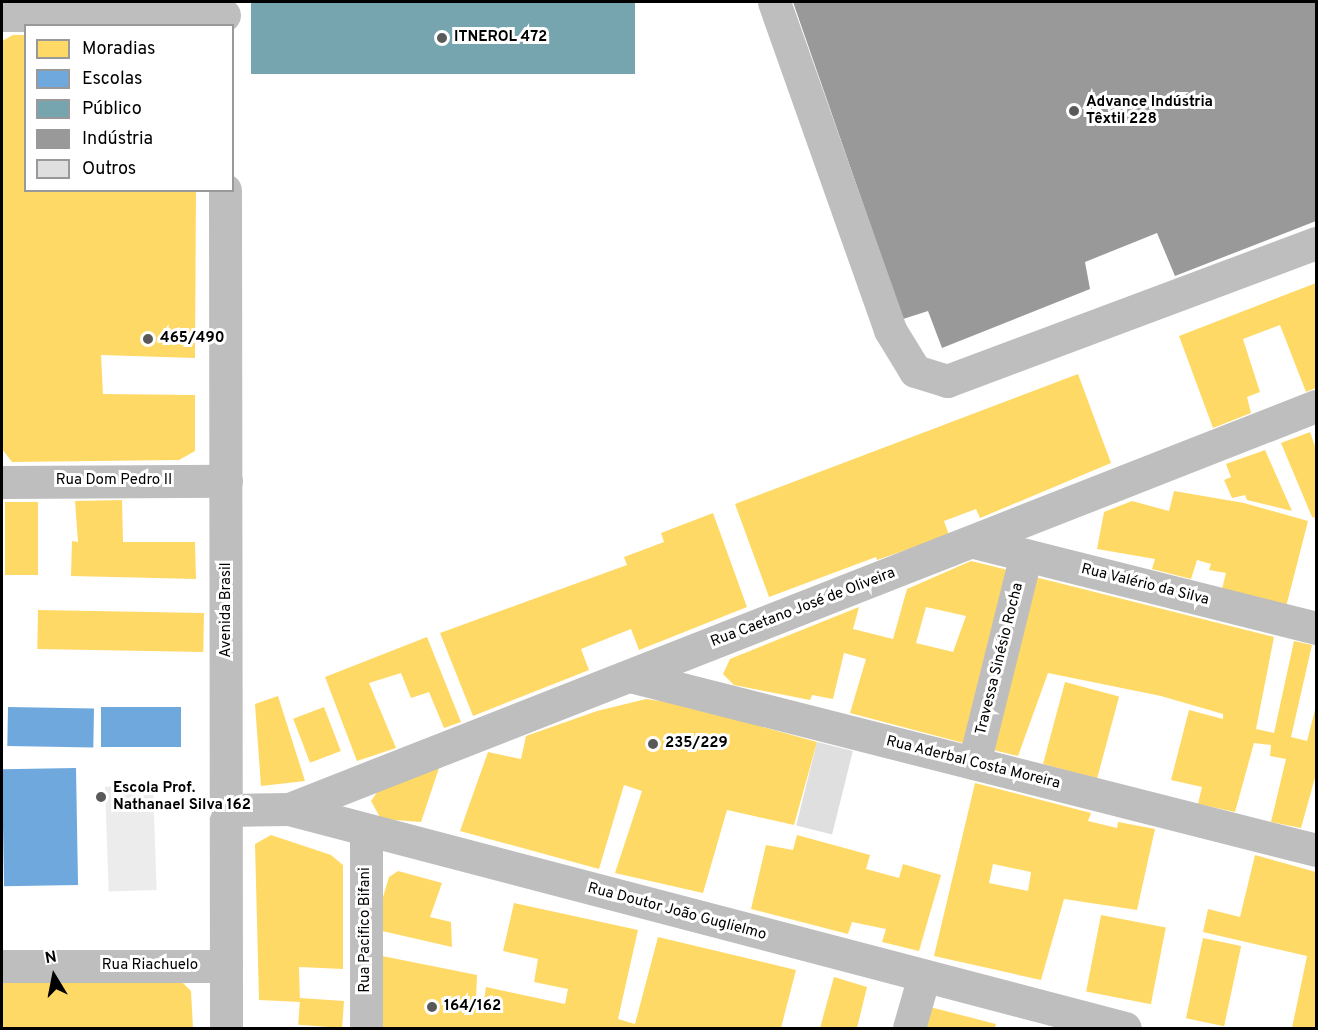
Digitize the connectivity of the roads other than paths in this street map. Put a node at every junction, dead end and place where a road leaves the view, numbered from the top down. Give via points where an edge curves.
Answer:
1 (774, 2) edge
2 (224, 14) edge
3 (2, 15) edge
4 (225, 192) edge
5 (1317, 243) edge
6 (1317, 406) edge
7 (226, 481) junction
8 (2, 482) edge
9 (974, 542) junction
10 (1026, 555) junction
11 (1317, 628) edge
12 (630, 676) junction
13 (974, 763) junction
14 (289, 809) junction
15 (227, 810) junction
16 (366, 832) junction
17 (1317, 850) edge
18 (2, 966) edge
19 (226, 966) junction
20 (924, 976) junction
21 (226, 1029) edge
22 (366, 1029) edge
23 (909, 1029) edge
24 (1125, 1029) edge

1 - 5 street via 890,330 915,371 947,381
2 - 3 street
4 - 7 street, Avenida Brasil
6 - 9 street, Rua Caetano José de Oliveira
7 - 8 street, Rua Dom Pedro II
7 - 15 street, Avenida Brasil
9 - 10 street, Rua Valério da Silva
9 - 12 street, Rua Caetano José de Oliveira
10 - 11 street, Rua Valério da Silva
10 - 13 street, Travessa Sinésio Rocha
12 - 13 street, Rua Aderbal Costa Moreira
12 - 14 street, Rua Caetano José de Oliveira
13 - 17 street, Rua Aderbal Costa Moreira
14 - 15 street, Rua Doutor João Guglielmo
14 - 16 street, Rua Doutor João Guglielmo
15 - 19 street, Avenida Brasil
16 - 20 street, Rua Doutor João Guglielmo
16 - 22 street, Rua Pacifico Bifani
18 - 19 street, Rua Riachuelo
19 - 21 street, Avenida Brasil
20 - 23 street
20 - 24 street, Rua Doutor João Guglielmo

